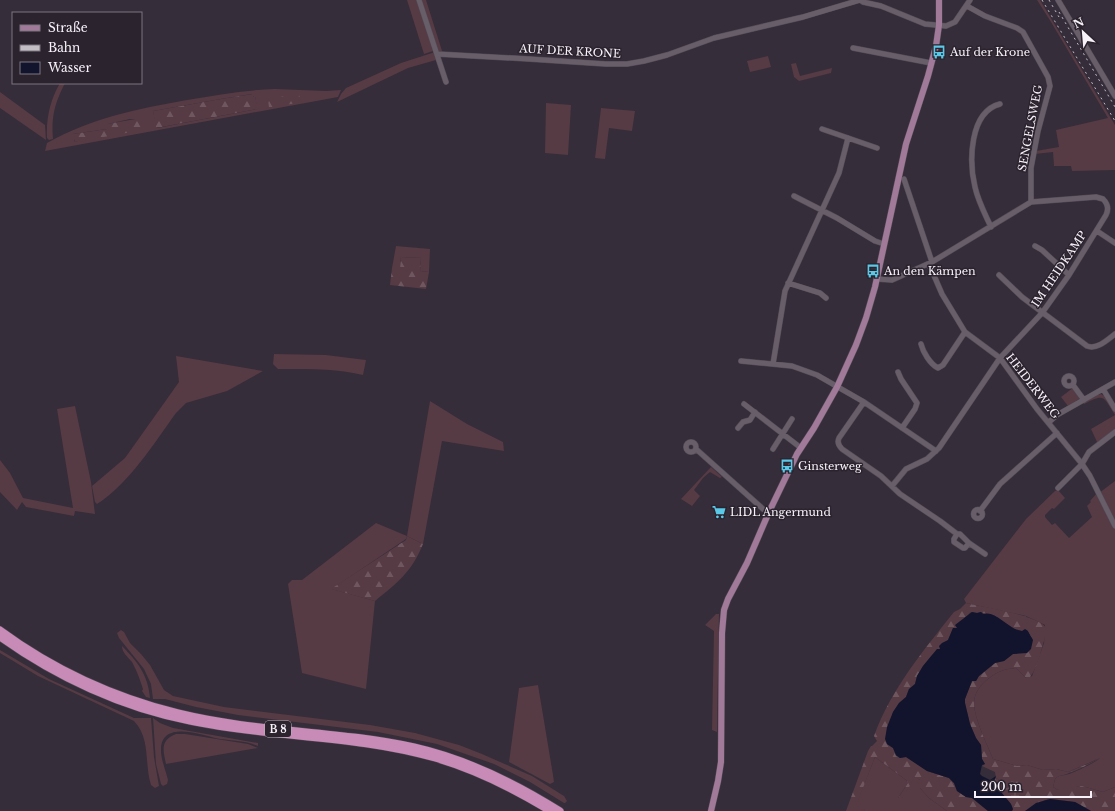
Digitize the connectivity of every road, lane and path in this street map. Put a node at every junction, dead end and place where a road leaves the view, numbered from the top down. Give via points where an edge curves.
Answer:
1 (419, 0) edge
2 (860, 0) edge
3 (878, 0) edge
4 (939, 0) edge
5 (970, 0) edge
6 (1060, 1) edge
7 (881, 6) junction
8 (967, 6) junction
9 (939, 25) junction
10 (853, 48) dead end
11 (437, 54) junction
12 (931, 63) junction
13 (446, 82) dead end
14 (1115, 96) edge
15 (1000, 104) dead end
16 (822, 129) dead end
17 (848, 138) junction
18 (877, 148) dead end
19 (904, 179) dead end
20 (794, 196) dead end
21 (1031, 202) junction
22 (823, 211) junction
23 (992, 227) junction
24 (1097, 231) junction
25 (1115, 242) edge
26 (884, 244) junction
27 (1035, 246) dead end
28 (930, 263) junction
29 (999, 274) dead end
30 (1069, 275) junction
31 (877, 279) junction
32 (788, 282) junction
33 (826, 298) dead end
34 (1042, 313) junction
35 (965, 332) junction
36 (1115, 334) edge
37 (921, 344) dead end
38 (1000, 358) junction
39 (741, 360) dead end
40 (773, 364) junction
41 (898, 372) dead end
42 (1115, 382) edge
43 (1073, 384) dead end
44 (837, 387) junction
45 (1103, 389) junction
46 (1084, 400) junction
47 (864, 402) junction
48 (744, 404) dead end
49 (1115, 409) edge
50 (755, 412) junction
51 (792, 419) dead end
52 (1049, 422) junction
53 (738, 428) dead end
54 (902, 428) junction
55 (1115, 432) edge
56 (1057, 433) junction
57 (782, 434) junction
58 (801, 448) junction
59 (696, 449) dead end
60 (773, 449) dead end
61 (936, 451) junction
62 (1082, 464) junction
63 (892, 486) junction
64 (1058, 488) dead end
65 (980, 511) dead end
66 (769, 512) junction
67 (1115, 526) edge
68 (957, 534) junction
69 (969, 543) junction
70 (985, 554) dead end
71 (0, 630) edge
72 (0, 637) edge
73 (720, 750) junction
74 (550, 811) edge
75 (560, 811) edge
76 (707, 811) edge
77 (711, 811) edge

1 - 11 street
2 - 7 street, AUF DER KRONE
2 - 11 street, AUF DER KRONE via 804,17 714,38 667,55 627,64
3 - 7 street
4 - 9 main road
5 - 8 street
6 - 14 street
7 - 9 street, AUF DER KRONE via 924,24
8 - 9 street via 953,24
8 - 21 street, SENGELSWEG via 1023,32 1049,82 1030,168
9 - 12 main road
10 - 12 street
11 - 13 street
12 - 26 main road via 906,144
15 - 23 street via 990,109 979,121 973,147 972,175 975,188
16 - 17 street
17 - 18 street
17 - 22 street via 839,174
19 - 28 street, HEIDERWEG
20 - 22 street
21 - 23 street
21 - 24 street, IM HEIDKAMP via 1096,197 1103,199 1108,211
22 - 26 street
22 - 32 street
23 - 28 street
24 - 25 street
24 - 30 street, IM HEIDKAMP
26 - 31 main road
27 - 30 street
28 - 31 street via 892,280
28 - 35 street, HEIDERWEG via 942,294
29 - 34 street
30 - 34 street, IM HEIDKAMP
31 - 44 main road via 856,345
32 - 33 street via 820,293
32 - 40 street
34 - 36 street via 1089,347 1096,347
34 - 38 street, IM HEIDKAMP
35 - 37 street via 943,365 938,368 922,350
35 - 38 street, HEIDERWEG
38 - 52 street, HEIDERWEG
38 - 61 street
39 - 40 street
40 - 44 street via 805,370
41 - 54 street via 917,404
42 - 45 street
43 - 46 street
44 - 47 street
44 - 58 main road
45 - 46 street
45 - 49 street
46 - 52 street
47 - 54 street
47 - 63 street via 839,438 839,446
48 - 50 street
50 - 53 street via 750,420 743,422
50 - 57 street
51 - 57 street
52 - 56 street, HEIDERWEG
54 - 61 street
55 - 62 street via 1089,452
56 - 62 street, HEIDERWEG
56 - 65 street via 1000,484
57 - 58 street
57 - 60 street
58 - 66 main road
59 - 66 street
61 - 63 street via 927,459 906,469
62 - 64 street
62 - 67 street, HEIDERWEG
63 - 68 street
66 - 73 main road via 724,610
68 - 69 street
68 - 69 street via 954,542 963,548
69 - 70 street
71 - 75 highway, B 8 via 65,670 140,702 223,722 390,742 436,753 474,765 504,779
72 - 74 highway, B 8 via 78,683 147,710 182,720 249,732 364,744 434,758 492,779
73 - 76 main road via 716,780
73 - 77 main road via 720,773

